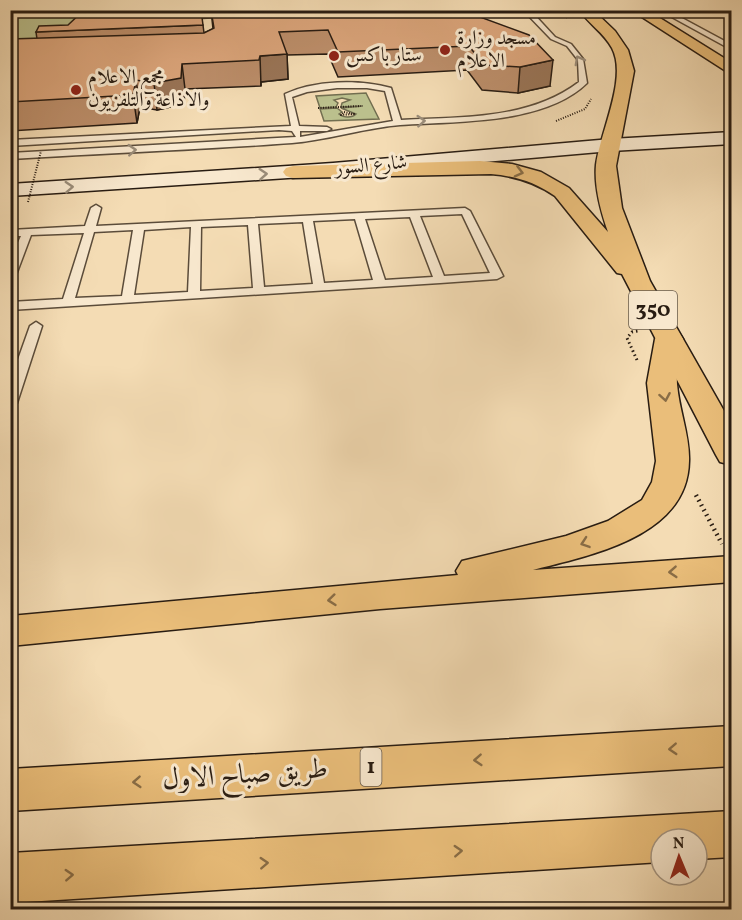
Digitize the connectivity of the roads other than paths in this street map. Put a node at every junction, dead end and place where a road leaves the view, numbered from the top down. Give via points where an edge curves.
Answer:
1 (526, 10) edge
2 (585, 10) edge
3 (637, 10) edge
4 (662, 10) edge
5 (676, 10) edge
6 (239, 15) edge
7 (206, 16) junction
8 (173, 17) edge
9 (207, 28) dead end
10 (719, 32) dead end
11 (732, 48) edge
12 (732, 70) edge
13 (398, 123) junction
14 (732, 123) edge
15 (295, 128) junction
16 (342, 130) junction
17 (613, 138) junction
18 (732, 138) edge
19 (295, 140) junction
20 (10, 143) edge
21 (10, 156) edge
22 (293, 172) junction
23 (10, 174) edge
24 (23, 193) edge
25 (96, 208) dead end
26 (414, 214) junction
27 (359, 216) junction
28 (308, 219) junction
29 (253, 222) junction
30 (196, 224) junction
31 (139, 227) junction
32 (89, 230) junction
33 (10, 233) edge
34 (27, 233) junction
35 (10, 275) edge
36 (440, 280) junction
37 (637, 281) junction
38 (380, 283) junction
39 (319, 287) junction
40 (259, 291) junction
41 (194, 295) junction
42 (127, 299) junction
43 (68, 303) junction
44 (10, 306) edge
45 (36, 326) dead end
46 (669, 339) junction
47 (10, 403) edge
48 (732, 455) edge
49 (727, 557) edge
50 (380, 595) junction
51 (10, 631) edge
52 (732, 746) edge
53 (10, 790) edge
54 (732, 834) edge
55 (10, 878) edge

13 -> 1 lane via 507,115 566,96 579,87 583,83 581,60 569,45 553,38
2 - 17 main road, 350 via 610,34 621,50 627,71
3 - 12 main road
4 - 11 lane
5 - 10 lane
6 - 7 lane
7 - 8 lane
7 - 9 lane
13 - 15 lane via 388,90 383,88 311,89 288,96
13 - 16 lane
14 - 17 main road, شارع السور
15 - 16 lane
15 - 19 lane
15 - 20 lane
16 - 19 lane
17 - 18 main road, شارع السور
17 - 22 main road, شارع السور
17 - 23 main road, شارع السور
17 - 37 main road, 350 via 606,166 611,208
21 -> 19 lane
24 -> 22 main road, شارع السور
22 -> 37 main road via 480,167 531,175 562,192
25 - 32 lane
26 - 27 lane
26 - 36 lane
26 - 36 lane via 465,211 497,276
27 - 28 lane
27 - 38 lane
28 - 29 lane
28 - 39 lane
29 - 30 lane
29 - 40 lane
30 - 31 lane
30 - 41 lane
31 - 32 lane
31 - 42 lane
32 - 34 lane
32 - 43 lane
33 - 34 lane
34 - 35 lane
36 - 38 lane
37 - 46 main road, 350
38 - 39 lane
39 - 40 lane
40 - 41 lane
41 - 42 lane
42 - 43 lane
43 - 44 lane
45 - 47 lane
46 - 48 main road, 350
46 -> 50 main road via 662,383 674,461 656,507 621,530 573,547
49 -> 50 main road
50 -> 51 main road
52 -> 53 main road, طريق صباح الاول / 1
55 -> 54 main road

